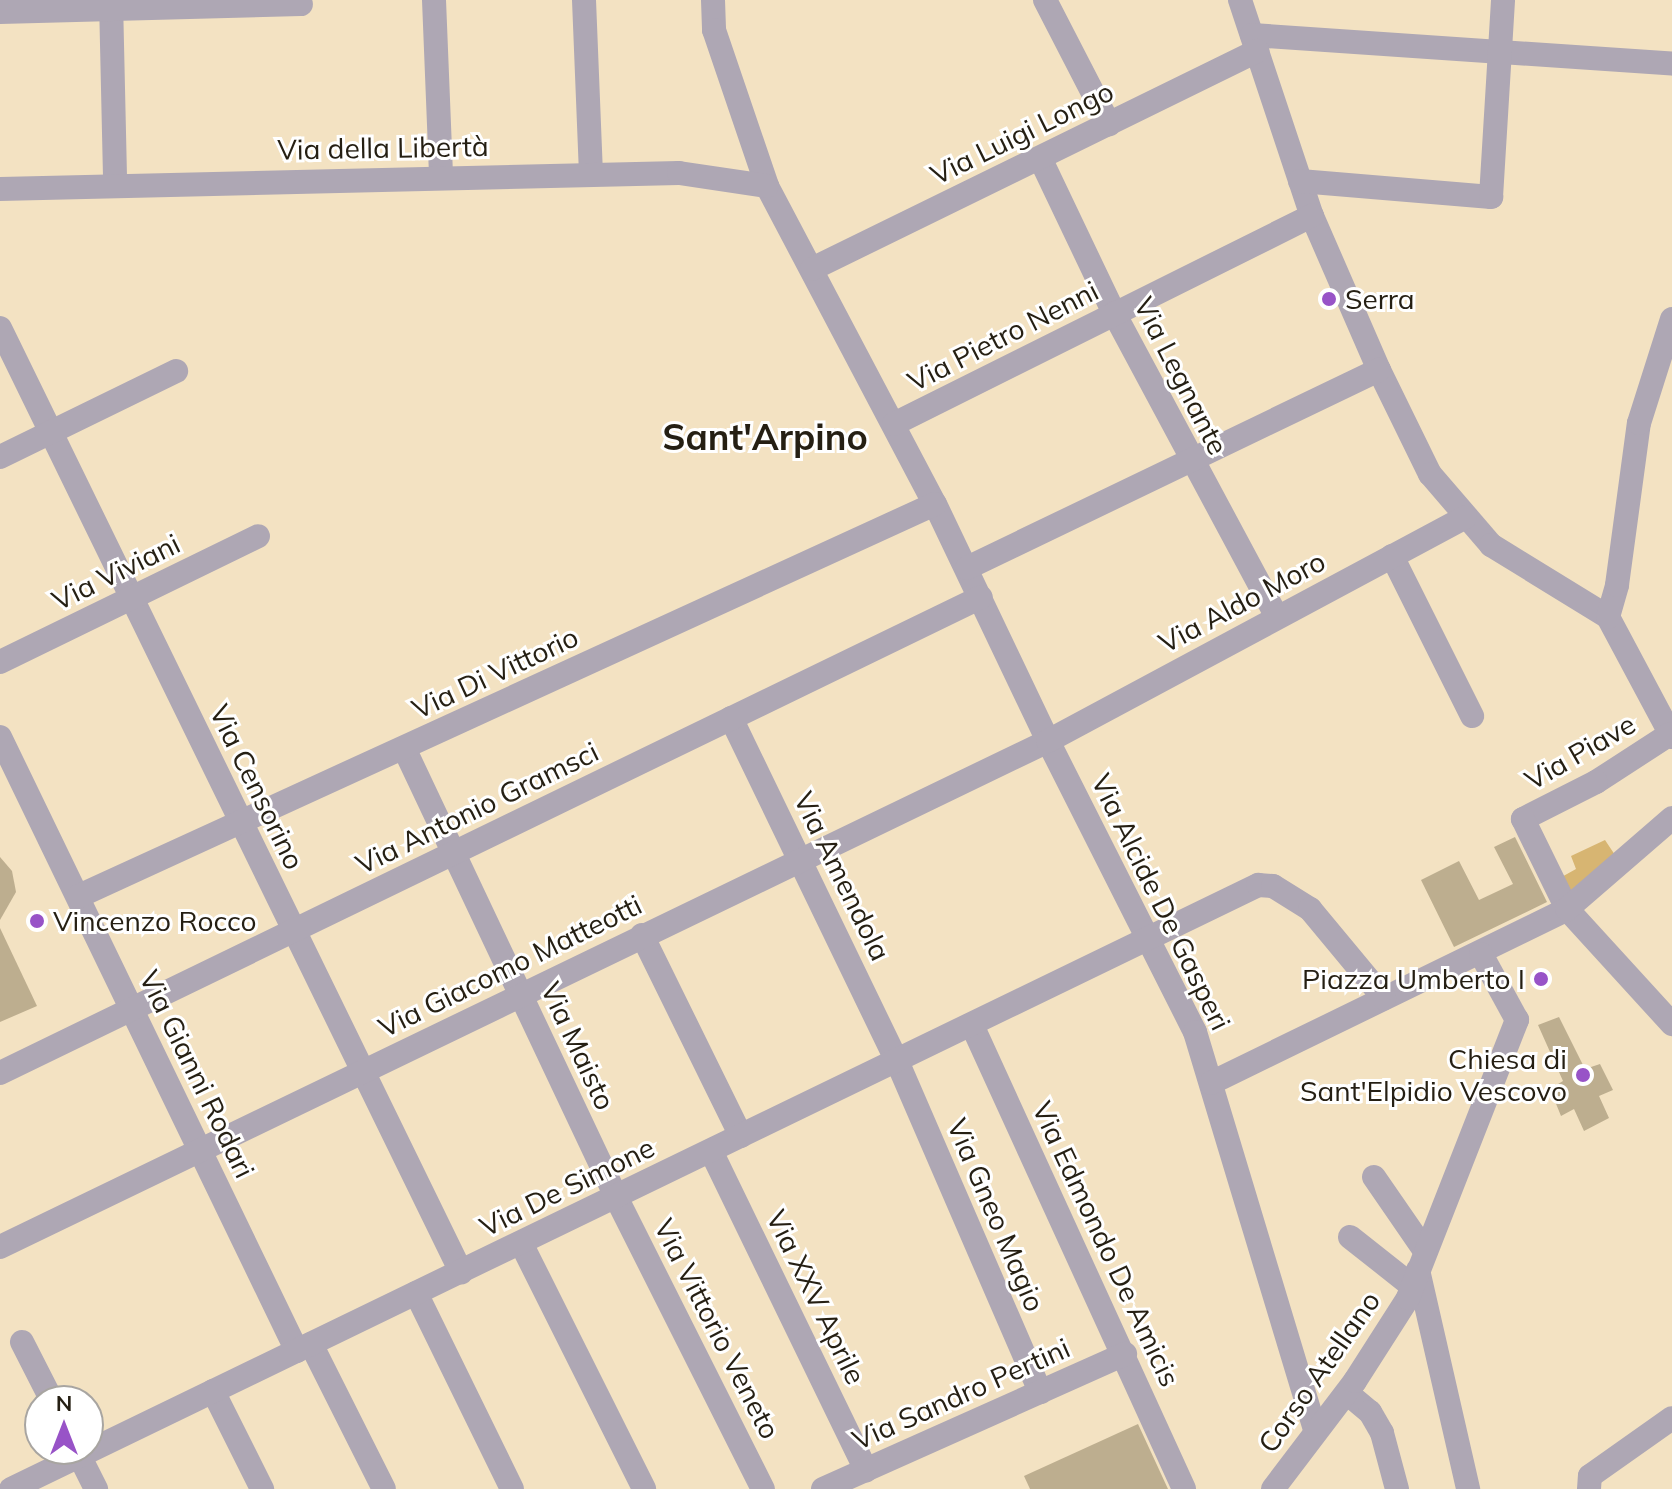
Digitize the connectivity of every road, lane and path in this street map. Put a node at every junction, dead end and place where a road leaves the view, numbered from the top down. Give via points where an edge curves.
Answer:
1 (434, 0) edge
2 (584, 0) edge
3 (713, 0) edge
4 (1045, 0) edge
5 (1240, 0) edge
6 (1503, 0) edge
7 (111, 4) edge
8 (301, 4) dead end
9 (0, 12) edge
10 (1255, 43) junction
11 (1499, 52) junction
12 (1672, 64) edge
13 (1109, 124) junction
14 (1040, 158) junction
15 (591, 174) junction
16 (441, 177) junction
17 (1300, 181) junction
18 (115, 183) junction
19 (767, 186) junction
20 (0, 189) edge
21 (1312, 216) junction
22 (812, 269) junction
23 (1114, 313) junction
24 (1672, 319) edge
25 (0, 328) edge
26 (1379, 370) junction
27 (176, 371) dead end
28 (894, 424) junction
29 (51, 432) junction
30 (0, 457) edge
31 (1190, 460) junction
32 (935, 504) junction
33 (1465, 517) junction
34 (258, 536) dead end
35 (1392, 556) junction
36 (967, 568) junction
37 (981, 597) junction
38 (132, 598) junction
39 (1277, 617) junction
40 (1608, 617) junction
41 (0, 662) edge
42 (1472, 716) dead end
43 (731, 718) junction
44 (1671, 735) edge
45 (0, 737) edge
46 (1048, 741) junction
47 (404, 748) junction
48 (1672, 818) edge
49 (241, 822) junction
50 (453, 853) junction
51 (800, 858) junction
52 (79, 896) junction
53 (1567, 909) junction
54 (294, 930) junction
55 (642, 935) junction
56 (1149, 940) junction
57 (1481, 954) junction
58 (520, 994) junction
59 (1384, 998) junction
60 (132, 1008) junction
61 (1672, 1024) edge
62 (972, 1025) junction
63 (897, 1061) junction
64 (363, 1071) junction
65 (0, 1073) edge
66 (1211, 1083) junction
67 (741, 1136) junction
68 (200, 1150) junction
69 (711, 1151) junction
70 (1374, 1177) dead end
71 (616, 1197) junction
72 (1350, 1237) dead end
73 (521, 1243) junction
74 (0, 1247) edge
75 (1419, 1269) junction
76 (461, 1272) junction
77 (416, 1293) junction
78 (1427, 1311) junction
79 (1393, 1322) junction
80 (22, 1342) dead end
81 (304, 1348) junction
82 (1125, 1354) junction
83 (44, 1385) edge
84 (213, 1391) junction
85 (1040, 1392) junction
86 (1347, 1393) junction
87 (1672, 1418) edge
88 (1315, 1430) junction
89 (104, 1440) edge
90 (54, 1465) edge
91 (84, 1465) edge
92 (866, 1470) junction
93 (0, 1483) edge
94 (3, 1489) edge
95 (11, 1489) edge
96 (96, 1489) edge
97 (262, 1489) edge
98 (384, 1489) edge
99 (512, 1489) edge
100 (644, 1489) edge
101 (763, 1489) edge
102 (823, 1489) edge
103 (1184, 1489) edge
104 (1273, 1489) edge
105 (1397, 1489) edge
106 (1468, 1489) edge
107 (1589, 1489) edge

1 - 16 street
2 - 15 street
3 - 19 street, Via Alcide De Gasperi via 714,30
4 - 13 street
5 - 10 street
6 - 11 street
7 - 8 street
7 - 9 street
7 - 18 street
10 - 11 street
10 - 13 street, Via Luigi Longo
10 - 17 street
11 - 12 street
11 - 17 street via 1491,197
13 - 14 street, Via Luigi Longo
14 - 22 street, Via Luigi Longo
14 - 23 street, Via Legnante
15 - 16 street, Via della Libertà
15 - 19 street, Via della Libertà via 679,173
16 - 18 street, Via della Libertà
17 - 21 street
18 - 20 street, Via della Libertà
19 - 22 street, Via Alcide De Gasperi
21 - 23 street, Via Pietro Nenni
21 - 26 street
22 - 28 street, Via Alcide De Gasperi
23 - 28 street, Via Pietro Nenni
23 - 31 street, Via Legnante
24 - 40 street via 1639,423
25 - 29 street, Via Censorino
26 - 31 street
26 - 33 street via 1430,474
27 - 29 street
28 - 32 street, Via Alcide De Gasperi
29 - 30 street
29 - 38 street, Via Censorino
31 - 36 street
31 - 39 street, Via Legnante
32 - 36 street, Via Alcide De Gasperi
32 - 47 street, Via Di Vittorio
33 - 35 street, Via Aldo Moro
33 - 40 street via 1491,545
34 - 38 street, Via Viviani
35 - 39 street, Via Aldo Moro
35 - 42 street
36 - 37 street, Via Alcide De Gasperi
37 - 43 street, Via Antonio Gramsci
37 - 46 street, Via Alcide De Gasperi
38 - 41 street, Via Viviani
38 - 49 street, Via Censorino
39 - 46 street, Via Aldo Moro
40 - 44 street
43 - 50 street, Via Antonio Gramsci
43 - 51 street, Via Amendola
44 - 53 street, Via Piave via 1523,819
45 - 52 street, Via Gianni Rodari
46 - 51 street, Via Giacomo Matteotti
46 - 56 street, Via Alcide De Gasperi
47 - 49 street, Via Di Vittorio
47 - 50 street, Via Maisto
48 - 53 street
49 - 52 street, Via Di Vittorio
49 - 54 street, Via Censorino
50 - 54 street, Via Antonio Gramsci
50 - 58 street, Via Maisto
51 - 55 street, Via Giacomo Matteotti
51 - 63 street, Via Amendola
52 - 60 street, Via Gianni Rodari
53 - 57 street
53 - 61 street
54 - 60 street, Via Antonio Gramsci
54 - 64 street, Via Censorino
55 - 58 street, Via Giacomo Matteotti
55 - 67 street
56 - 59 street, Via De Simone via 1267,884 1310,909
56 - 62 street, Via De Simone
56 - 66 street, Via Alcide De Gasperi via 1195,1032
57 - 59 street
57 - 75 street, Corso Atellano via 1517,1020
58 - 64 street, Via Giacomo Matteotti
58 - 71 street, Via Maisto
59 - 66 street
60 - 65 street, Via Antonio Gramsci
60 - 68 street, Via Gianni Rodari
62 - 63 street, Via De Simone
62 - 82 street, Via Edmondo De Amicis
63 - 67 street, Via De Simone
63 - 85 street, Via Gneo Magio
64 - 68 street, Via Giacomo Matteotti
64 - 76 street, Via Censorino
66 - 88 street, Via Alcide De Gasperi
67 - 69 street, Via De Simone
68 - 74 street, Via Giacomo Matteotti
68 - 81 street, Via Gianni Rodari
69 - 71 street, Via De Simone
69 - 92 street, Via XXV Aprile
70 - 75 street
71 - 73 street, Via De Simone
71 - 101 street, Via Vittorio Veneto
72 - 75 street
73 - 76 street, Via De Simone
73 - 100 street
75 - 78 street
75 - 79 street, Corso Atellano
76 - 77 street, Via De Simone
77 - 81 street, Via De Simone
77 - 99 street
78 - 79 street
78 - 106 street
79 - 86 street, Corso Atellano
80 - 83 street
81 - 84 street, Via De Simone
81 - 98 street, Via Gianni Rodari
82 - 85 street, Via Sandro Pertini
82 - 103 street, Via Edmondo De Amicis
84 - 89 street, Via De Simone
84 - 97 street
85 - 92 street, Via Sandro Pertini
86 - 88 street, Corso Atellano
86 - 105 street via 1370,1412 1382,1433
87 - 107 street via 1590,1476
88 - 104 street, Corso Atellano
90 - 95 street, Via De Simone
91 - 96 street
92 - 102 street, Via Sandro Pertini
93 - 94 street

